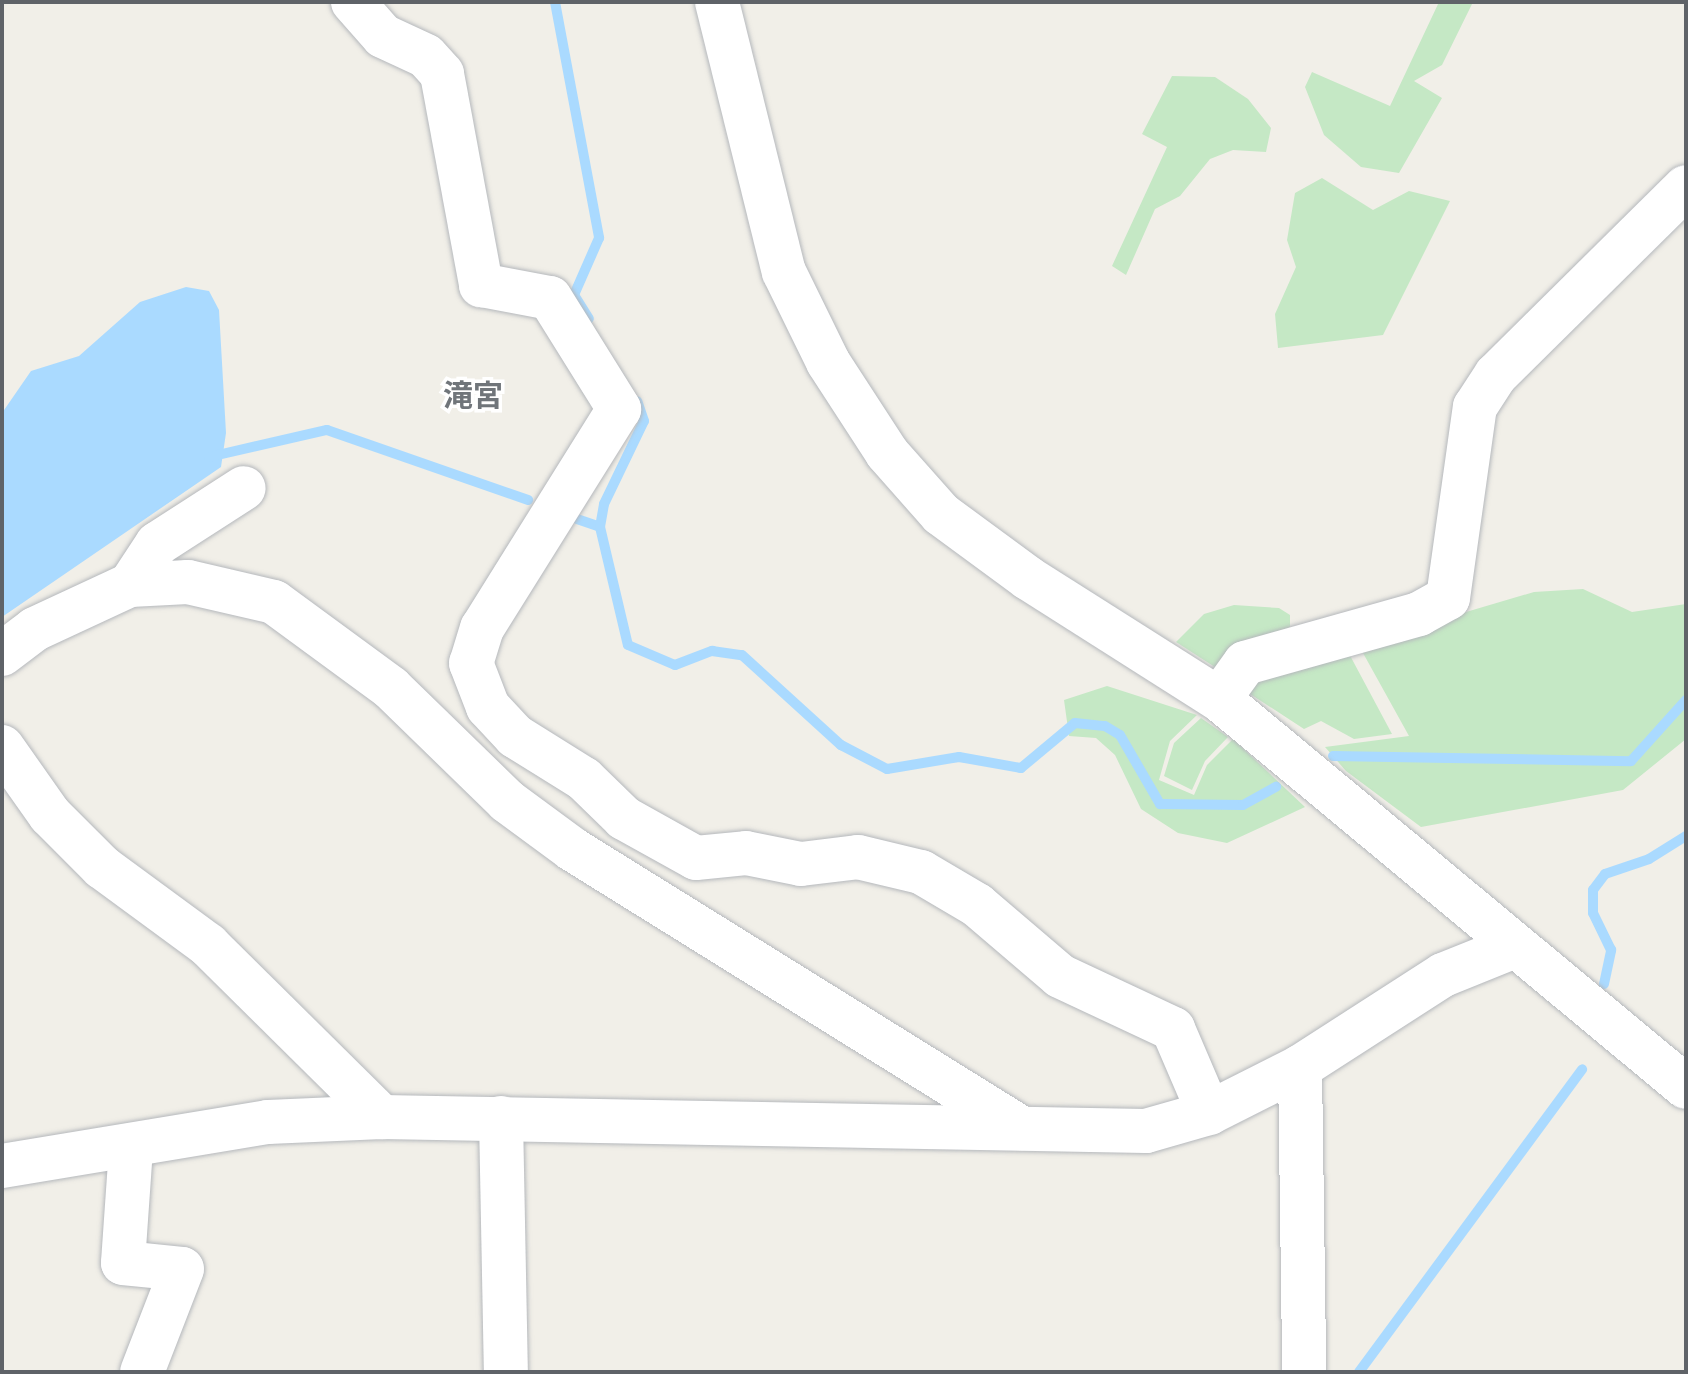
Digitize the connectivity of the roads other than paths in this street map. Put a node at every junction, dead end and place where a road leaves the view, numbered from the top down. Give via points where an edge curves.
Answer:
1 (353, 2) edge
2 (717, 2) edge
3 (1686, 187) edge
4 (244, 488) dead end
5 (130, 585) junction
6 (2, 654) edge
7 (1219, 699) junction
8 (2, 747) edge
9 (1515, 946) junction
10 (1300, 1067) junction
11 (1686, 1087) edge
12 (1209, 1113) junction
13 (382, 1117) junction
14 (501, 1118) junction
15 (1023, 1129) junction
16 (131, 1148) junction
17 (2, 1166) edge
18 (142, 1372) edge
19 (506, 1372) edge
20 (1304, 1372) edge

1 - 12 street via 383,36 426,56 442,74 481,285 550,298 619,409 482,628 471,663 488,707 515,736 584,779 624,818 696,858 746,853 801,864 858,857 921,872 977,905 1060,976 1173,1029
2 - 7 street via 784,272 828,362 887,453 941,514 1028,578
3 - 7 street via 1496,375 1475,407 1448,598 1419,614 1245,663
4 - 5 street via 157,544
5 - 6 street via 35,629
5 - 15 street via 188,582 274,602 391,688 507,801 572,849
7 - 9 street
8 - 13 street via 50,815 102,867 208,945
9 - 10 street via 1443,975
9 - 11 street
10 - 12 street
10 - 20 street
12 - 15 street via 1146,1131
13 - 14 street
13 - 16 street via 268,1122
14 - 15 street
14 - 19 street
16 - 17 street
16 - 18 street via 123,1263 182,1269

